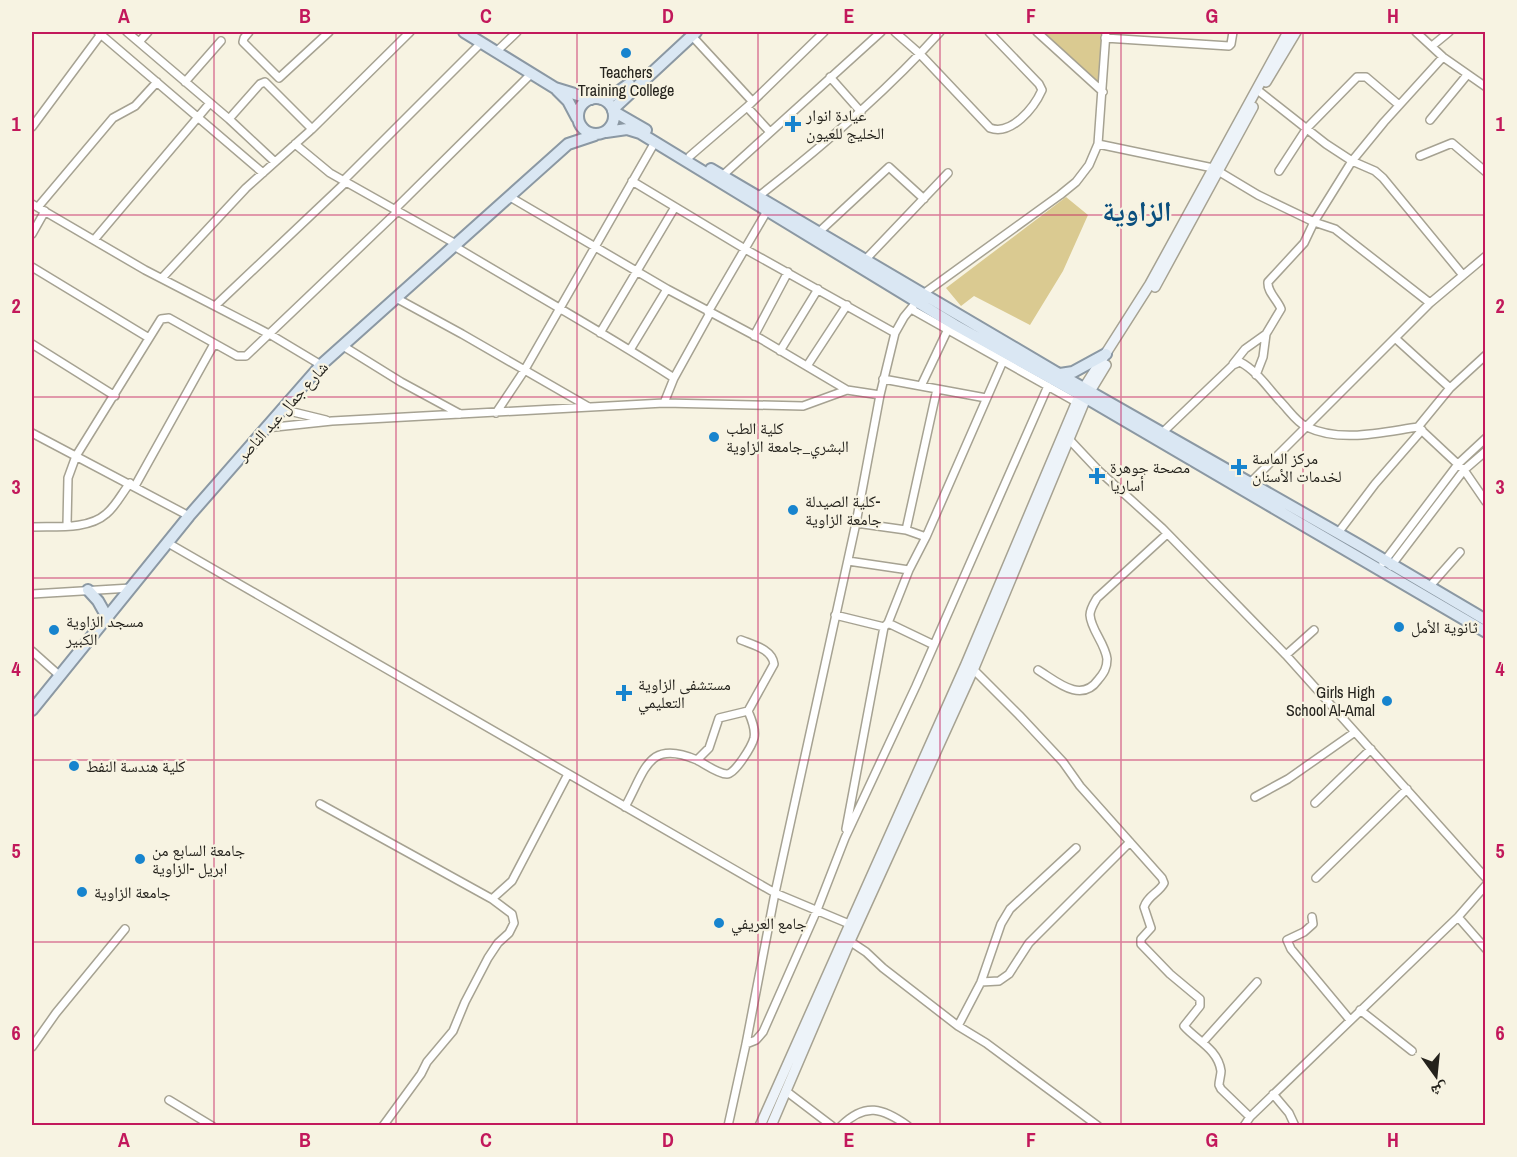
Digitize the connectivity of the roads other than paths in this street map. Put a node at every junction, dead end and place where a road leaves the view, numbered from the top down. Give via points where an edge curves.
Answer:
1 (127, 32) edge
2 (148, 32) edge
3 (249, 32) edge
4 (329, 32) edge
5 (410, 32) edge
6 (464, 32) edge
7 (517, 32) edge
8 (824, 32) edge
9 (878, 32) edge
10 (895, 32) edge
11 (940, 32) edge
12 (989, 32) edge
13 (1037, 32) edge
14 (1233, 32) edge
15 (1288, 32) edge
16 (1296, 32) edge
17 (1416, 32) edge
18 (1449, 32) edge
19 (99, 33) edge
20 (692, 33) edge
21 (1106, 35) edge
22 (221, 41) dead end
23 (139, 42) junction
24 (482, 43) junction
25 (1432, 46) junction
26 (496, 52) junction
27 (920, 54) junction
28 (1443, 57) junction
29 (531, 74) junction
30 (1467, 75) junction
31 (830, 77) junction
32 (157, 82) junction
33 (185, 82) junction
34 (1485, 87) edge
35 (555, 88) junction
36 (631, 91) junction
37 (1103, 92) junction
38 (1260, 92) junction
39 (596, 99) junction
40 (210, 103) junction
41 (750, 104) junction
42 (1399, 105) junction
43 (613, 110) junction
44 (861, 112) junction
45 (198, 117) junction
46 (229, 120) junction
47 (578, 120) junction
48 (1430, 120) dead end
49 (634, 123) junction
50 (32, 128) edge
51 (1307, 128) junction
52 (312, 129) junction
53 (769, 131) junction
54 (600, 133) junction
55 (655, 142) junction
56 (295, 144) junction
57 (568, 144) junction
58 (1098, 144) junction
59 (690, 156) junction
60 (1420, 156) dead end
61 (1352, 161) junction
62 (275, 162) junction
63 (1216, 169) junction
64 (1279, 171) dead end
65 (262, 172) junction
66 (1485, 172) edge
67 (948, 173) dead end
68 (722, 176) junction
69 (345, 181) junction
70 (632, 181) junction
71 (759, 196) junction
72 (510, 197) junction
73 (924, 199) junction
74 (675, 207) junction
75 (38, 208) edge
76 (396, 210) junction
77 (766, 211) junction
78 (1314, 222) junction
79 (819, 232) junction
80 (32, 234) edge
81 (94, 240) junction
82 (455, 245) junction
83 (594, 247) junction
84 (745, 249) junction
85 (1485, 256) edge
86 (866, 259) junction
87 (32, 267) edge
88 (636, 272) junction
89 (788, 272) junction
90 (1462, 274) junction
91 (162, 278) junction
92 (667, 289) junction
93 (818, 289) junction
94 (396, 298) junction
95 (917, 301) junction
96 (1430, 303) junction
97 (847, 305) junction
98 (215, 306) junction
99 (558, 309) junction
100 (709, 312) junction
101 (948, 329) junction
102 (600, 333) junction
103 (895, 333) junction
104 (1266, 334) junction
105 (271, 335) junction
106 (754, 336) junction
107 (149, 338) junction
108 (1395, 339) junction
109 (32, 344) edge
110 (214, 344) junction
111 (343, 346) junction
112 (630, 350) junction
113 (780, 351) junction
114 (1106, 354) junction
115 (1485, 355) edge
116 (1003, 361) junction
117 (1233, 364) junction
118 (321, 365) junction
119 (807, 366) junction
120 (524, 371) junction
121 (1059, 374) junction
122 (1256, 375) junction
123 (674, 378) junction
124 (883, 378) junction
125 (921, 386) junction
126 (1048, 386) junction
127 (1450, 388) junction
128 (937, 389) junction
129 (848, 390) junction
130 (880, 395) junction
131 (1083, 395) junction
132 (115, 396) junction
133 (986, 398) junction
134 (664, 403) junction
135 (587, 407) junction
136 (281, 409) junction
137 (496, 413) junction
138 (460, 414) junction
139 (332, 421) junction
140 (1305, 427) junction
141 (265, 428) junction
142 (1420, 428) junction
143 (32, 433) edge
144 (1162, 434) junction
145 (1066, 437) junction
146 (1485, 438) edge
147 (1485, 451) edge
148 (76, 456) junction
149 (1458, 464) junction
150 (1464, 470) junction
151 (1250, 483) junction
152 (132, 485) junction
153 (1485, 502) edge
154 (189, 516) junction
155 (856, 523) junction
156 (67, 525) junction
157 (32, 527) edge
158 (906, 530) junction
159 (1338, 533) junction
160 (1167, 534) junction
161 (926, 537) junction
162 (168, 543) junction
163 (1460, 552) dead end
164 (848, 561) junction
165 (1386, 567) junction
166 (909, 570) junction
167 (1430, 586) junction
168 (132, 588) junction
169 (88, 590) junction
170 (32, 594) edge
171 (835, 615) junction
172 (107, 617) junction
173 (1485, 620) edge
174 (886, 625) junction
175 (1314, 630) dead end
176 (1485, 632) edge
177 (741, 640) dead end
178 (934, 645) junction
179 (32, 651) edge
180 (1286, 655) junction
181 (970, 666) junction
182 (1038, 670) dead end
183 (60, 676) junction
184 (32, 710) edge
185 (748, 711) junction
186 (1355, 732) junction
187 (1371, 749) junction
188 (697, 760) junction
189 (568, 774) junction
190 (1407, 789) junction
191 (1255, 798) dead end
192 (1315, 803) dead end
193 (320, 804) dead end
194 (625, 807) junction
195 (845, 838) junction
196 (1130, 842) junction
197 (1076, 849) dead end
198 (1316, 878) dead end
199 (1485, 878) edge
200 (1485, 885) edge
201 (775, 893) junction
202 (492, 899) junction
203 (817, 910) junction
204 (1312, 917) dead end
205 (1458, 917) junction
206 (853, 926) junction
207 (125, 930) dead end
208 (847, 939) junction
209 (1485, 949) edge
210 (981, 982) junction
211 (1257, 982) dead end
212 (1360, 1010) junction
213 (1350, 1020) junction
214 (958, 1026) junction
215 (1203, 1041) junction
216 (747, 1044) junction
217 (32, 1047) edge
218 (1412, 1051) dead end
219 (786, 1091) junction
220 (1273, 1094) junction
221 (169, 1100) dead end
222 (1250, 1117) junction
223 (212, 1125) edge
224 (383, 1125) edge
225 (726, 1125) edge
226 (760, 1125) edge
227 (771, 1125) edge
228 (832, 1125) edge
229 (842, 1125) edge
230 (908, 1125) edge
231 (1098, 1125) edge
232 (1244, 1125) edge
233 (1295, 1125) edge

1 - 23 street
2 - 23 street
3 - 4 street via 243,42 281,78
5 - 52 street
6 - 24 main road
7 - 26 street
8 - 41 street
9 - 31 street
10 - 27 street
11 - 27 street
12 - 27 street via 1041,90 1027,111 1004,129 990,128
13 - 37 street
14 - 21 street via 1232,44 1228,46
15 - 63 main road
16 - 38 main road
17 - 25 street
18 - 25 street
19 - 32 street
19 - 50 street
20 - 36 main road
20 - 39 main road via 617,93
20 - 41 street
21 - 37 street
22 - 33 street
23 - 33 street
24 - 26 main road
24 - 69 street
25 - 28 street
26 - 29 main road
27 - 44 street
28 - 30 street
28 - 42 street
29 - 35 main road
29 - 76 street
30 - 34 street
30 - 48 street
31 - 44 street
31 - 53 street
32 - 45 street
32 - 75 street via 135,106 113,118
33 - 40 street
35 - 39 main road
35 - 47 main road
36 - 43 main road
36 - 49 main road via 628,107
37 - 58 street
38 - 51 street
38 - 63 main road
39 - 43 main road via 606,101
39 - 47 main road via 581,106
40 - 45 street
40 - 46 street
41 - 53 street
41 - 59 street
42 - 51 street via 1361,76 1353,79
42 - 61 street
43 - 49 main road
43 - 54 main road via 614,121
44 - 71 street
45 - 65 street
45 - 81 street
46 - 52 street via 265,82
46 - 62 street
47 - 54 main road via 584,131
47 - 57 main road, شارع جمال عبد الناصر
49 - 59 main road
51 - 61 street
51 - 64 street
52 - 56 street
53 - 68 street
54 - 55 main road, شارع جمال عبد الناصر via 633,131
54 - 57 main road, شارع جمال عبد الناصر
55 - 70 street
55 - 77 main road, شارع جمال عبد الناصر
56 - 62 street
56 - 69 street via 325,170
57 - 72 main road, شارع جمال عبد الناصر
58 - 63 street
58 - 95 street via 1076,182
59 - 68 main road
60 - 66 street via 1452,143
61 - 78 street
61 - 90 street via 1383,178
62 - 65 street
63 - 78 street
63 - 114 main road
63 - 131 main road via 1158,283
65 - 91 street
67 - 73 street
68 - 71 main road
69 - 76 street
69 - 98 street
70 - 74 street
70 - 83 street
71 - 79 main road
72 - 82 main road, شارع جمال عبد الناصر
72 - 83 street
73 - 79 street via 889,167
73 - 86 street
74 - 84 street
74 - 88 street
75 - 80 street
75 - 81 street
76 - 82 street
76 - 105 street
77 - 84 street
77 - 95 main road, شارع جمال عبد الناصر
78 - 96 street via 1335,229
78 - 104 street via 1304,243 1268,282 1281,309
79 - 86 main road
81 - 91 street
82 - 94 main road, شارع جمال عبد الناصر
82 - 99 street
83 - 88 street
83 - 99 street
84 - 89 street
84 - 100 street
85 - 90 street
86 - 95 main road
87 - 107 street
88 - 92 street
88 - 102 street
89 - 93 street
89 - 106 street
90 - 96 street
91 - 98 street
92 - 100 street
92 - 112 street
93 - 97 street
93 - 113 street
94 - 111 main road, شارع جمال عبد الناصر
94 - 120 street
95 - 101 street
95 - 103 street
95 - 121 main road
95 - 131 main road
96 - 108 street
97 - 103 street
97 - 119 street
98 - 105 street
99 - 102 street
99 - 120 street
100 - 106 street
100 - 123 street
101 - 116 street
101 - 125 street
102 - 112 street
103 - 124 street
104 - 117 street via 1245,349
104 - 122 street
105 - 110 street via 243,357
105 - 118 street
106 - 113 street
107 - 110 street via 166,318
107 - 132 street
108 - 127 street
108 - 140 street
109 - 132 street
110 - 152 street
111 - 118 main road, شارع جمال عبد الناصر
111 - 138 street
112 - 123 street
113 - 119 street
114 - 121 main road via 1073,372
114 - 131 main road
115 - 127 street
116 - 126 street
116 - 133 street
117 - 122 street via 1246,365
117 - 144 street
118 - 136 main road, شارع جمال عبد الناصر
119 - 129 street
120 - 135 street
120 - 137 street
121 - 131 main road
122 - 140 street
123 - 134 street
124 - 125 street
124 - 130 street
125 - 128 street
126 - 131 street
126 - 178 street
127 - 142 street
128 - 133 street
128 - 158 street
129 - 130 street
129 - 134 street via 803,406
130 - 155 street
131 - 144 main road
131 - 145 main road
131 - 165 main road
132 - 148 street
133 - 161 street
134 - 135 street
135 - 137 street
136 - 139 street
136 - 141 main road, شارع جمال عبد الناصر
137 - 138 street
138 - 139 street
139 - 141 street
140 - 142 street via 1352,435
140 - 151 street
141 - 154 main road, شارع جمال عبد الناصر
142 - 149 street
142 - 159 street
143 - 148 street
144 - 151 main road
145 - 160 street
145 - 181 main road
146 - 149 street
147 - 150 street
148 - 152 street
148 - 156 street via 68,478
149 - 150 street
149 - 165 street
150 - 153 street
150 - 165 street
151 - 159 main road
152 - 154 street
152 - 156 street via 105,516 93,522
154 - 162 main road, شارع جمال عبد الناصر
155 - 158 street
155 - 164 street
156 - 157 street
158 - 161 street
159 - 165 main road
160 - 180 street
160 - 182 street via 1092,606 1090,615 1107,658 1106,669 1095,684 1082,691 1066,688
161 - 166 street
162 - 168 main road, شارع جمال عبد الناصر
162 - 189 street
163 - 167 street
164 - 166 street
164 - 171 street
165 - 167 main road
165 - 176 main road
166 - 174 street
167 - 173 main road
168 - 169 street
168 - 172 main road, شارع جمال عبد الناصر
169 - 170 street
169 - 172 main road
171 - 174 street
171 - 201 street
172 - 183 main road, شارع جمال عبد الناصر
174 - 178 street
174 - 195 street
175 - 180 street
177 - 185 street via 768,652 774,664
178 - 195 street
179 - 183 street
180 - 186 street
181 - 196 street via 1063,762
181 - 206 main road
183 - 184 main road, شارع جمال عبد الناصر
185 - 188 street via 719,718 709,748
185 - 188 street via 754,737 736,770 725,774
186 - 187 street
186 - 191 street
187 - 190 street
187 - 192 street
188 - 194 street via 675,752 654,757
189 - 194 street
189 - 202 street via 512,881
190 - 198 street
190 - 199 street
193 - 202 street
194 - 201 street
195 - 203 street
196 - 210 street via 1029,943 1009,974 999,981
196 - 215 street via 1164,883 1146,901 1144,907 1151,928 1140,939 1141,944 1200,999 1200,1006 1184,1026
197 - 210 street via 1010,909
200 - 205 street
201 - 203 street
201 - 216 street
202 - 224 street via 512,914 514,923 488,958 453,1031
203 - 206 street
203 - 216 street via 763,1032
204 - 213 street via 1313,924 1287,940
205 - 209 street
205 - 212 street
206 - 208 main road
207 - 217 street
208 - 214 street
208 - 219 main road
208 - 226 main road
210 - 214 street
211 - 215 street
212 - 213 street
212 - 218 street
213 - 220 street
214 - 231 street
215 - 222 street via 1217,1060 1219,1085
216 - 225 street
219 - 227 main road
219 - 228 street
220 - 222 street
220 - 233 street
221 - 223 street
222 - 232 street
229 - 230 street via 862,1110 876,1109

